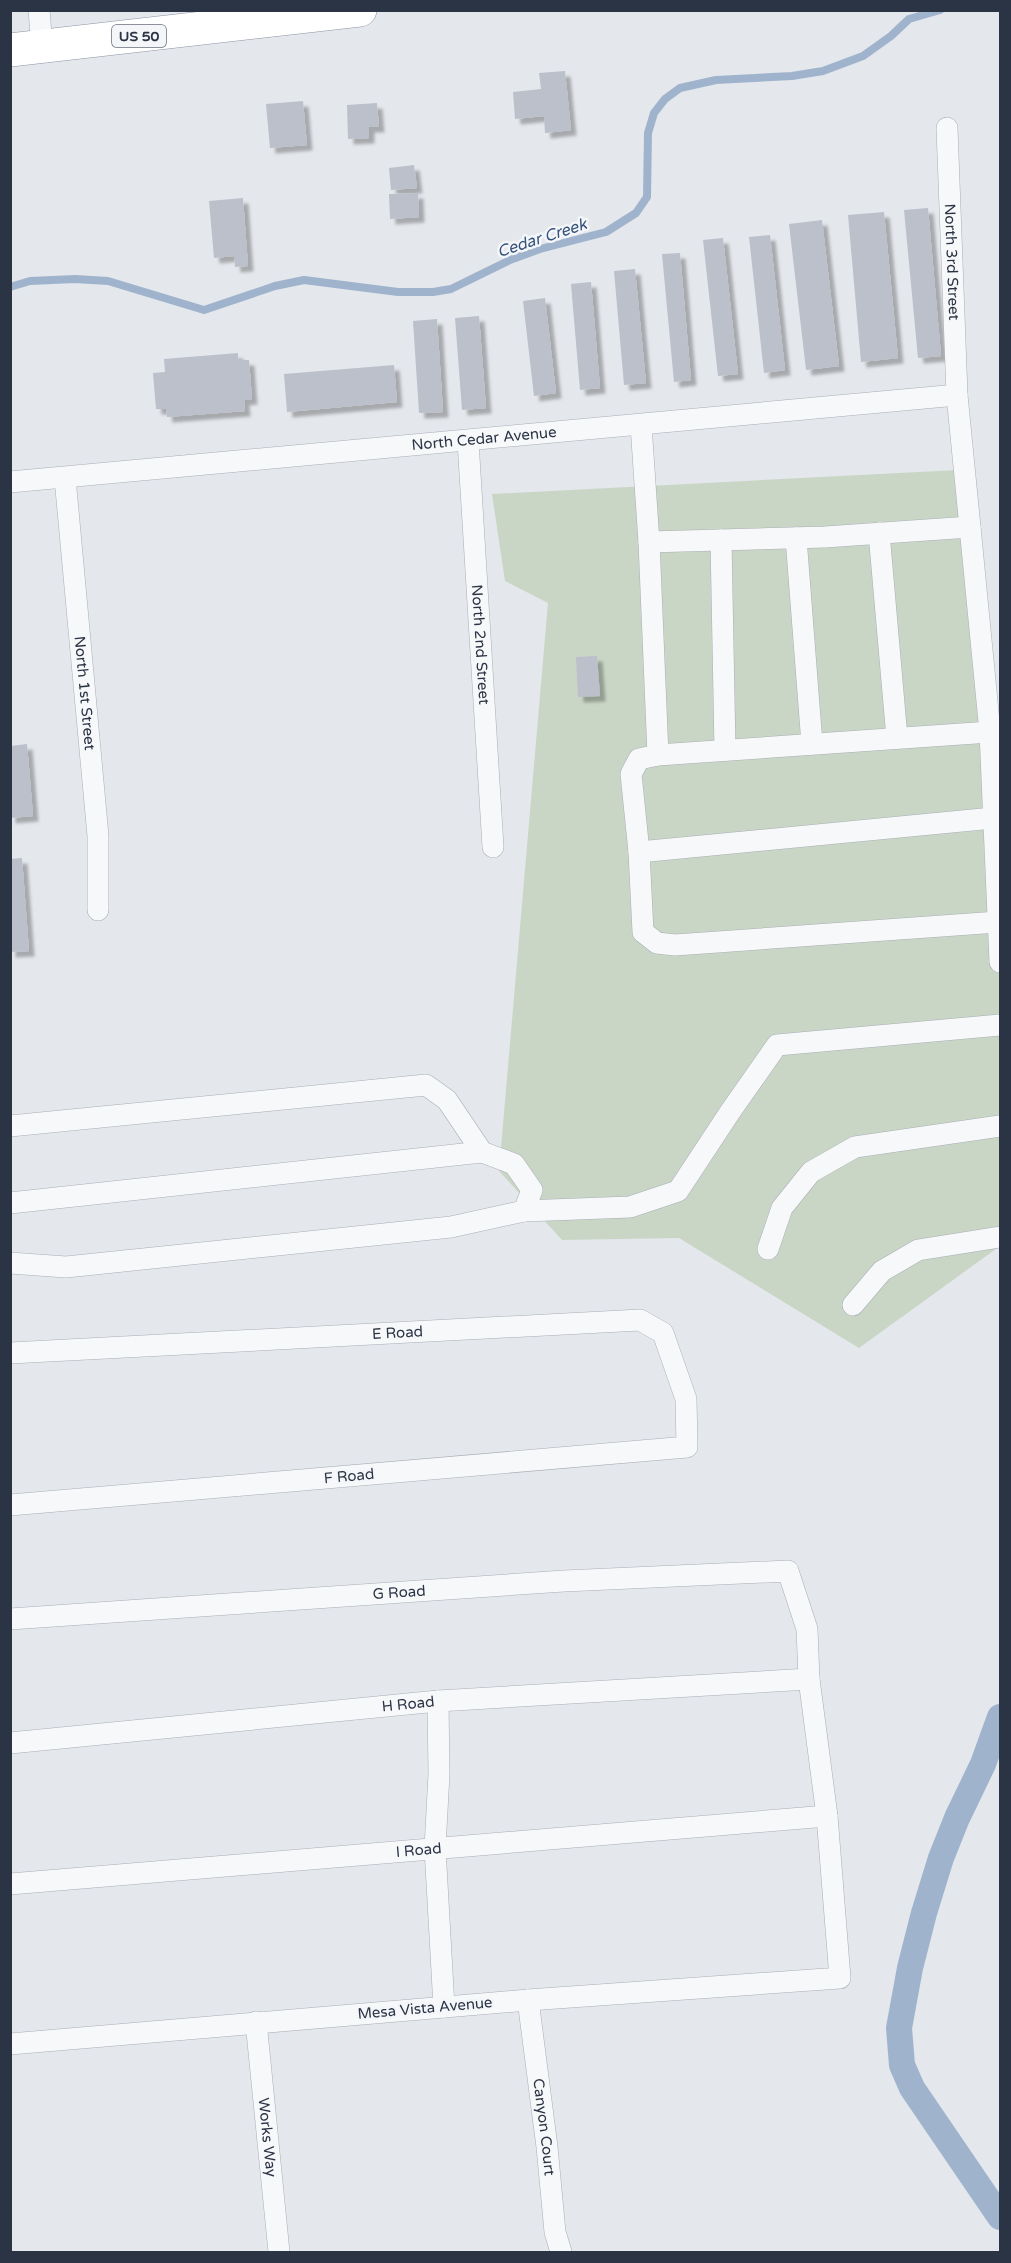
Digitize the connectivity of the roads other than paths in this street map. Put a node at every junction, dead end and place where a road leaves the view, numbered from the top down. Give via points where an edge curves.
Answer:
1 (39, 10) edge
2 (360, 10) edge
3 (42, 47) junction
4 (10, 50) edge
5 (947, 128) dead end
6 (957, 395) junction
7 (641, 425) junction
8 (468, 441) junction
9 (65, 478) junction
10 (10, 482) edge
11 (970, 527) junction
12 (879, 533) junction
13 (796, 538) junction
14 (721, 540) junction
15 (649, 542) junction
16 (990, 732) junction
17 (897, 738) junction
18 (812, 744) junction
19 (725, 750) junction
20 (658, 755) junction
21 (993, 818) junction
22 (493, 847) dead end
23 (639, 852) junction
24 (98, 910) dead end
25 (998, 922) junction
26 (1000, 962) edge
27 (1000, 1025) edge
28 (10, 1126) edge
29 (1000, 1126) edge
30 (482, 1152) junction
31 (10, 1203) edge
32 (524, 1211) junction
33 (1000, 1237) edge
34 (768, 1249) dead end
35 (10, 1263) edge
36 (853, 1305) dead end
37 (10, 1353) edge
38 (687, 1447) joint
39 (10, 1505) edge
40 (10, 1619) edge
41 (809, 1678) junction
42 (438, 1701) junction
43 (10, 1743) edge
44 (826, 1816) junction
45 (435, 1848) junction
46 (10, 1884) edge
47 (528, 2000) junction
48 (444, 2007) junction
49 (256, 2022) junction
50 (10, 2044) edge
51 (279, 2253) edge
52 (561, 2253) edge

1 - 3 street
2 - 3 highway, US 50
3 - 4 highway, US 50
5 - 6 street, North 3rd Street
6 - 7 street, North Cedar Avenue
6 - 11 street, North 3rd Street
7 - 8 street, North Cedar Avenue
7 - 15 street
8 - 9 street, North Cedar Avenue
8 - 22 street, North 2nd Street
9 - 10 street, North Cedar Avenue
9 - 24 street, North 1st Street via 98,836
11 - 12 street
11 - 16 street, North 3rd Street
12 - 13 street
12 - 17 street
13 - 14 street
13 - 18 street
14 - 15 street
14 - 19 street
15 - 20 street
16 - 17 street
16 - 21 street, North 3rd Street
17 - 18 street
18 - 19 street
19 - 20 street
20 - 23 street via 639,759 631,774
21 - 23 street
21 - 25 street, North 3rd Street
23 - 25 street via 643,932 657,943 675,945
25 - 26 street, North 3rd Street
27 - 32 street via 777,1045 678,1191 630,1207
28 - 30 street via 426,1086 447,1100
29 - 34 street via 855,1147 812,1172 782,1208
30 - 31 street
30 - 32 street via 514,1164 532,1190
32 - 35 street via 450,1227 311,1243 66,1267
33 - 36 street via 918,1250 882,1271
37 - 38 street, E Road via 640,1320 663,1333 686,1400
38 - 39 street, F Road
40 - 41 street, G Road via 564,1581 788,1571 807,1629
41 - 42 street, H Road
41 - 44 street
42 - 43 street, H Road
42 - 45 street
44 - 45 street, I Road
44 - 47 street, Mesa Vista Avenue via 840,1977
45 - 46 street, I Road
45 - 48 street
47 - 48 street, Mesa Vista Avenue
47 - 52 street, Canyon Court via 555,2232
48 - 49 street, Mesa Vista Avenue
49 - 50 street, Mesa Vista Avenue
49 - 51 street, Works Way

